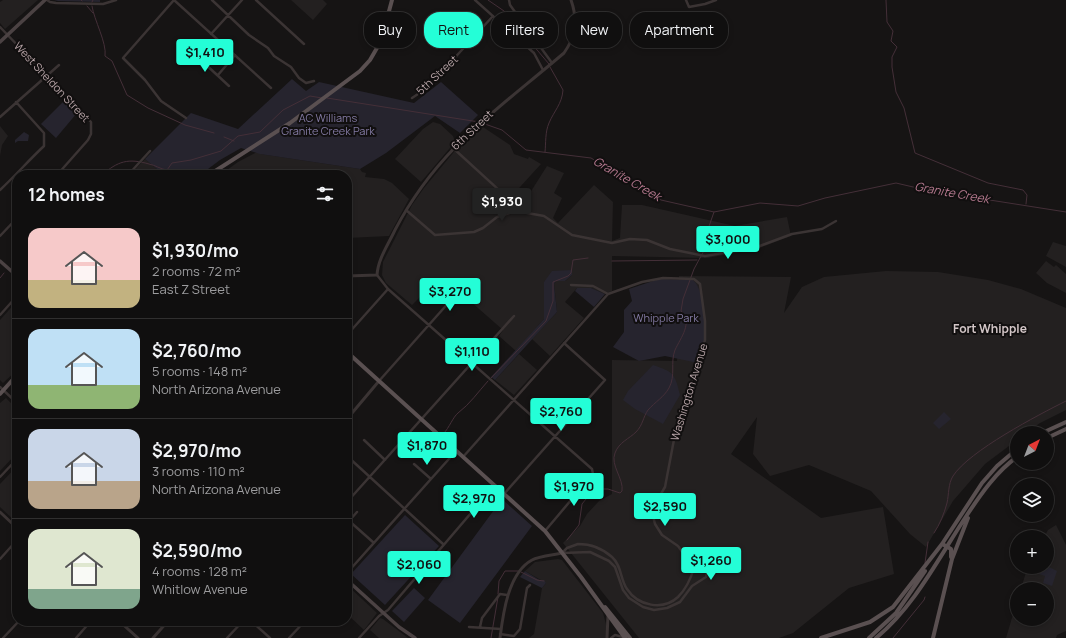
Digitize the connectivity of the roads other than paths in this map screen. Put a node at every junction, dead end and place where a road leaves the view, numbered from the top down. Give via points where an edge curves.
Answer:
1 (46, 0) edge
2 (116, 0) edge
3 (174, 0) edge
4 (212, 0) edge
5 (242, 0) edge
6 (256, 0) edge
7 (392, 0) edge
8 (475, 0) edge
9 (509, 0) edge
10 (571, 0) edge
11 (686, 0) edge
12 (716, 0) edge
13 (229, 15) junction
14 (491, 15) edge
15 (491, 17) edge
16 (0, 27) edge
17 (211, 34) junction
18 (7, 35) junction
19 (0, 42) edge
20 (304, 44) dead end
21 (528, 48) edge
22 (190, 50) dead end
23 (235, 55) junction
24 (550, 64) junction
25 (59, 65) dead end
26 (544, 70) junction
27 (47, 75) junction
28 (218, 75) junction
29 (314, 81) dead end
30 (229, 86) dead end
31 (271, 88) dead end
32 (412, 98) dead end
33 (16, 102) junction
34 (0, 117) edge
35 (186, 118) dead end
36 (453, 148) junction
37 (150, 151) dead end
38 (22, 170) edge
39 (61, 170) edge
40 (133, 170) edge
41 (216, 170) edge
42 (12, 179) edge
43 (0, 190) edge
44 (406, 210) junction
45 (516, 211) junction
46 (836, 221) dead end
47 (12, 223) edge
48 (0, 236) edge
49 (0, 261) edge
50 (12, 272) edge
51 (377, 275) junction
52 (352, 276) edge
53 (571, 285) dead end
54 (388, 289) junction
55 (466, 290) dead end
56 (608, 294) junction
57 (12, 302) edge
58 (0, 315) edge
59 (514, 316) dead end
60 (429, 325) junction
61 (352, 329) edge
62 (564, 343) junction
63 (352, 357) edge
64 (471, 362) junction
65 (12, 380) edge
66 (379, 381) junction
67 (1, 390) edge
68 (12, 399) edge
69 (513, 400) junction
70 (352, 413) edge
71 (420, 419) junction
72 (1066, 422) edge
73 (1054, 428) edge
74 (1066, 429) edge
75 (1054, 435) edge
76 (555, 437) junction
77 (364, 440) dead end
78 (456, 451) junction
79 (1010, 455) edge
80 (463, 457) junction
81 (385, 460) junction
82 (352, 461) edge
83 (1010, 463) edge
84 (12, 464) edge
85 (414, 464) dead end
86 (0, 477) edge
87 (370, 477) junction
88 (431, 479) junction
89 (494, 486) junction
90 (504, 494) junction
91 (352, 497) edge
92 (976, 501) junction
93 (405, 508) junction
94 (0, 512) edge
95 (357, 512) dead end
96 (352, 516) edge
97 (12, 523) edge
98 (352, 524) edge
99 (545, 531) junction
100 (374, 543) junction
101 (443, 544) junction
102 (944, 545) junction
103 (12, 546) edge
104 (562, 553) junction
105 (0, 559) edge
106 (352, 567) edge
107 (694, 568) junction
108 (694, 574) junction
109 (700, 579) junction
110 (352, 585) edge
111 (530, 585) dead end
112 (944, 590) junction
113 (507, 594) junction
114 (603, 606) junction
115 (383, 613) junction
116 (608, 615) junction
117 (14, 626) edge
118 (87, 626) edge
119 (125, 626) edge
120 (164, 626) edge
121 (238, 626) edge
122 (257, 626) edge
123 (300, 626) edge
124 (480, 626) junction
125 (469, 627) dead end
126 (501, 629) junction
127 (500, 634) junction
128 (3, 638) edge
129 (76, 638) edge
130 (138, 638) edge
131 (153, 638) edge
132 (227, 638) edge
133 (270, 638) edge
134 (289, 638) edge
135 (359, 638) edge
136 (415, 638) edge
137 (500, 638) edge
138 (607, 638) edge
139 (611, 638) edge
140 (625, 638) edge
141 (630, 638) edge
142 (821, 638) edge
143 (869, 638) edge
144 (876, 638) edge
145 (933, 638) edge

1 - 2 street via 56,3 97,4
1 - 18 main road
3 - 17 street
3 - 35 street via 123,58 161,101
4 - 13 street
5 - 13 street
6 - 20 street
7 - 41 main road via 377,49 360,71 290,123
8 - 14 street
9 - 24 street
10 - 24 street, 6th Street via 576,16 573,38 564,53
11 - 12 street via 689,6
13 - 17 street
13 - 29 street via 249,36 291,67 299,78 306,83
15 - 32 street, 5th Street via 427,88
16 - 18 street, West Sheldon Street
17 - 23 street
18 - 19 main road
18 - 27 street, West Sheldon Street
21 - 26 street
22 - 28 street
23 - 28 street
23 - 31 street
24 - 26 street, 6th Street
25 - 27 street
26 - 36 street, 6th Street via 482,120
27 - 33 street
27 - 39 street, West Sheldon Street via 91,122 92,134
28 - 30 street
33 - 34 street
33 - 38 street via 44,133 44,146 25,163
36 - 44 street, 6th Street via 429,175
36 - 45 street via 512,202
37 - 40 street
42 - 43 street
44 - 45 street via 430,232 442,236 452,232 474,232 497,217
44 - 51 street, 6th Street via 384,252
45 - 46 street via 544,216 572,235 612,243 630,239 646,240 670,249 706,256 757,247 792,234 822,229
47 - 48 street
49 - 50 main road
51 - 52 street
51 - 54 street
53 - 56 street via 593,286
54 - 60 street
54 - 61 street
55 - 60 street via 459,291
56 - 62 street
56 - 107 street, Washington Avenue via 642,282 663,278 698,280 705,321 705,340 688,399 676,429 665,488 654,507 653,516 662,535 682,551
57 - 58 street
59 - 64 street
60 - 64 street
60 - 66 street
62 - 69 street
62 - 76 street via 605,380
63 - 66 main road
64 - 69 street
64 - 71 street
65 - 67 main road
66 - 70 street
66 - 71 main road
67 - 68 street
69 - 76 street
69 - 80 street
71 - 78 main road
71 - 81 street
72 - 73 main road
74 - 75 main road
76 - 90 street
76 - 99 street via 592,470 593,474
77 - 81 street
78 - 80 main road
78 - 88 street
79 - 102 main road via 982,483
80 - 89 main road
81 - 87 street
82 - 87 street
83 - 92 main road via 1000,471
84 - 86 street
85 - 88 street
87 - 91 street
87 - 93 street
88 - 93 street
89 - 90 main road
89 - 101 street
90 - 99 main road
92 - 102 main road
92 - 112 main road via 958,540
93 - 100 street
93 - 101 street
94 - 97 street
95 - 96 street
98 - 100 street
99 - 104 main road
100 - 106 street
101 - 115 street
102 - 112 main road via 952,552
102 - 142 main road via 887,611 863,625
102 - 143 main road via 905,602
102 - 144 main road via 906,608
103 - 105 street
104 - 108 street via 578,544 605,551 618,564 624,584 632,596 654,606 676,599
104 - 109 street via 590,552 607,560 614,567 629,598 643,607 654,610 680,602
104 - 113 street via 531,560 512,583
104 - 114 main road
107 - 108 street
107 - 109 street via 700,565 706,568 707,575
108 - 109 street
110 - 115 main road
111 - 127 street via 527,588 520,629 514,636
112 - 145 main road
113 - 124 street via 500,594 482,618
113 - 126 street
114 - 116 main road
114 - 141 main road
115 - 135 street
115 - 136 main road
116 - 138 street
116 - 140 main road
117 - 128 street
118 - 129 street
119 - 130 street
120 - 131 street
121 - 132 street
122 - 133 street
123 - 134 street
124 - 125 street
124 - 126 street
126 - 127 street
127 - 137 street
139 - 140 street

